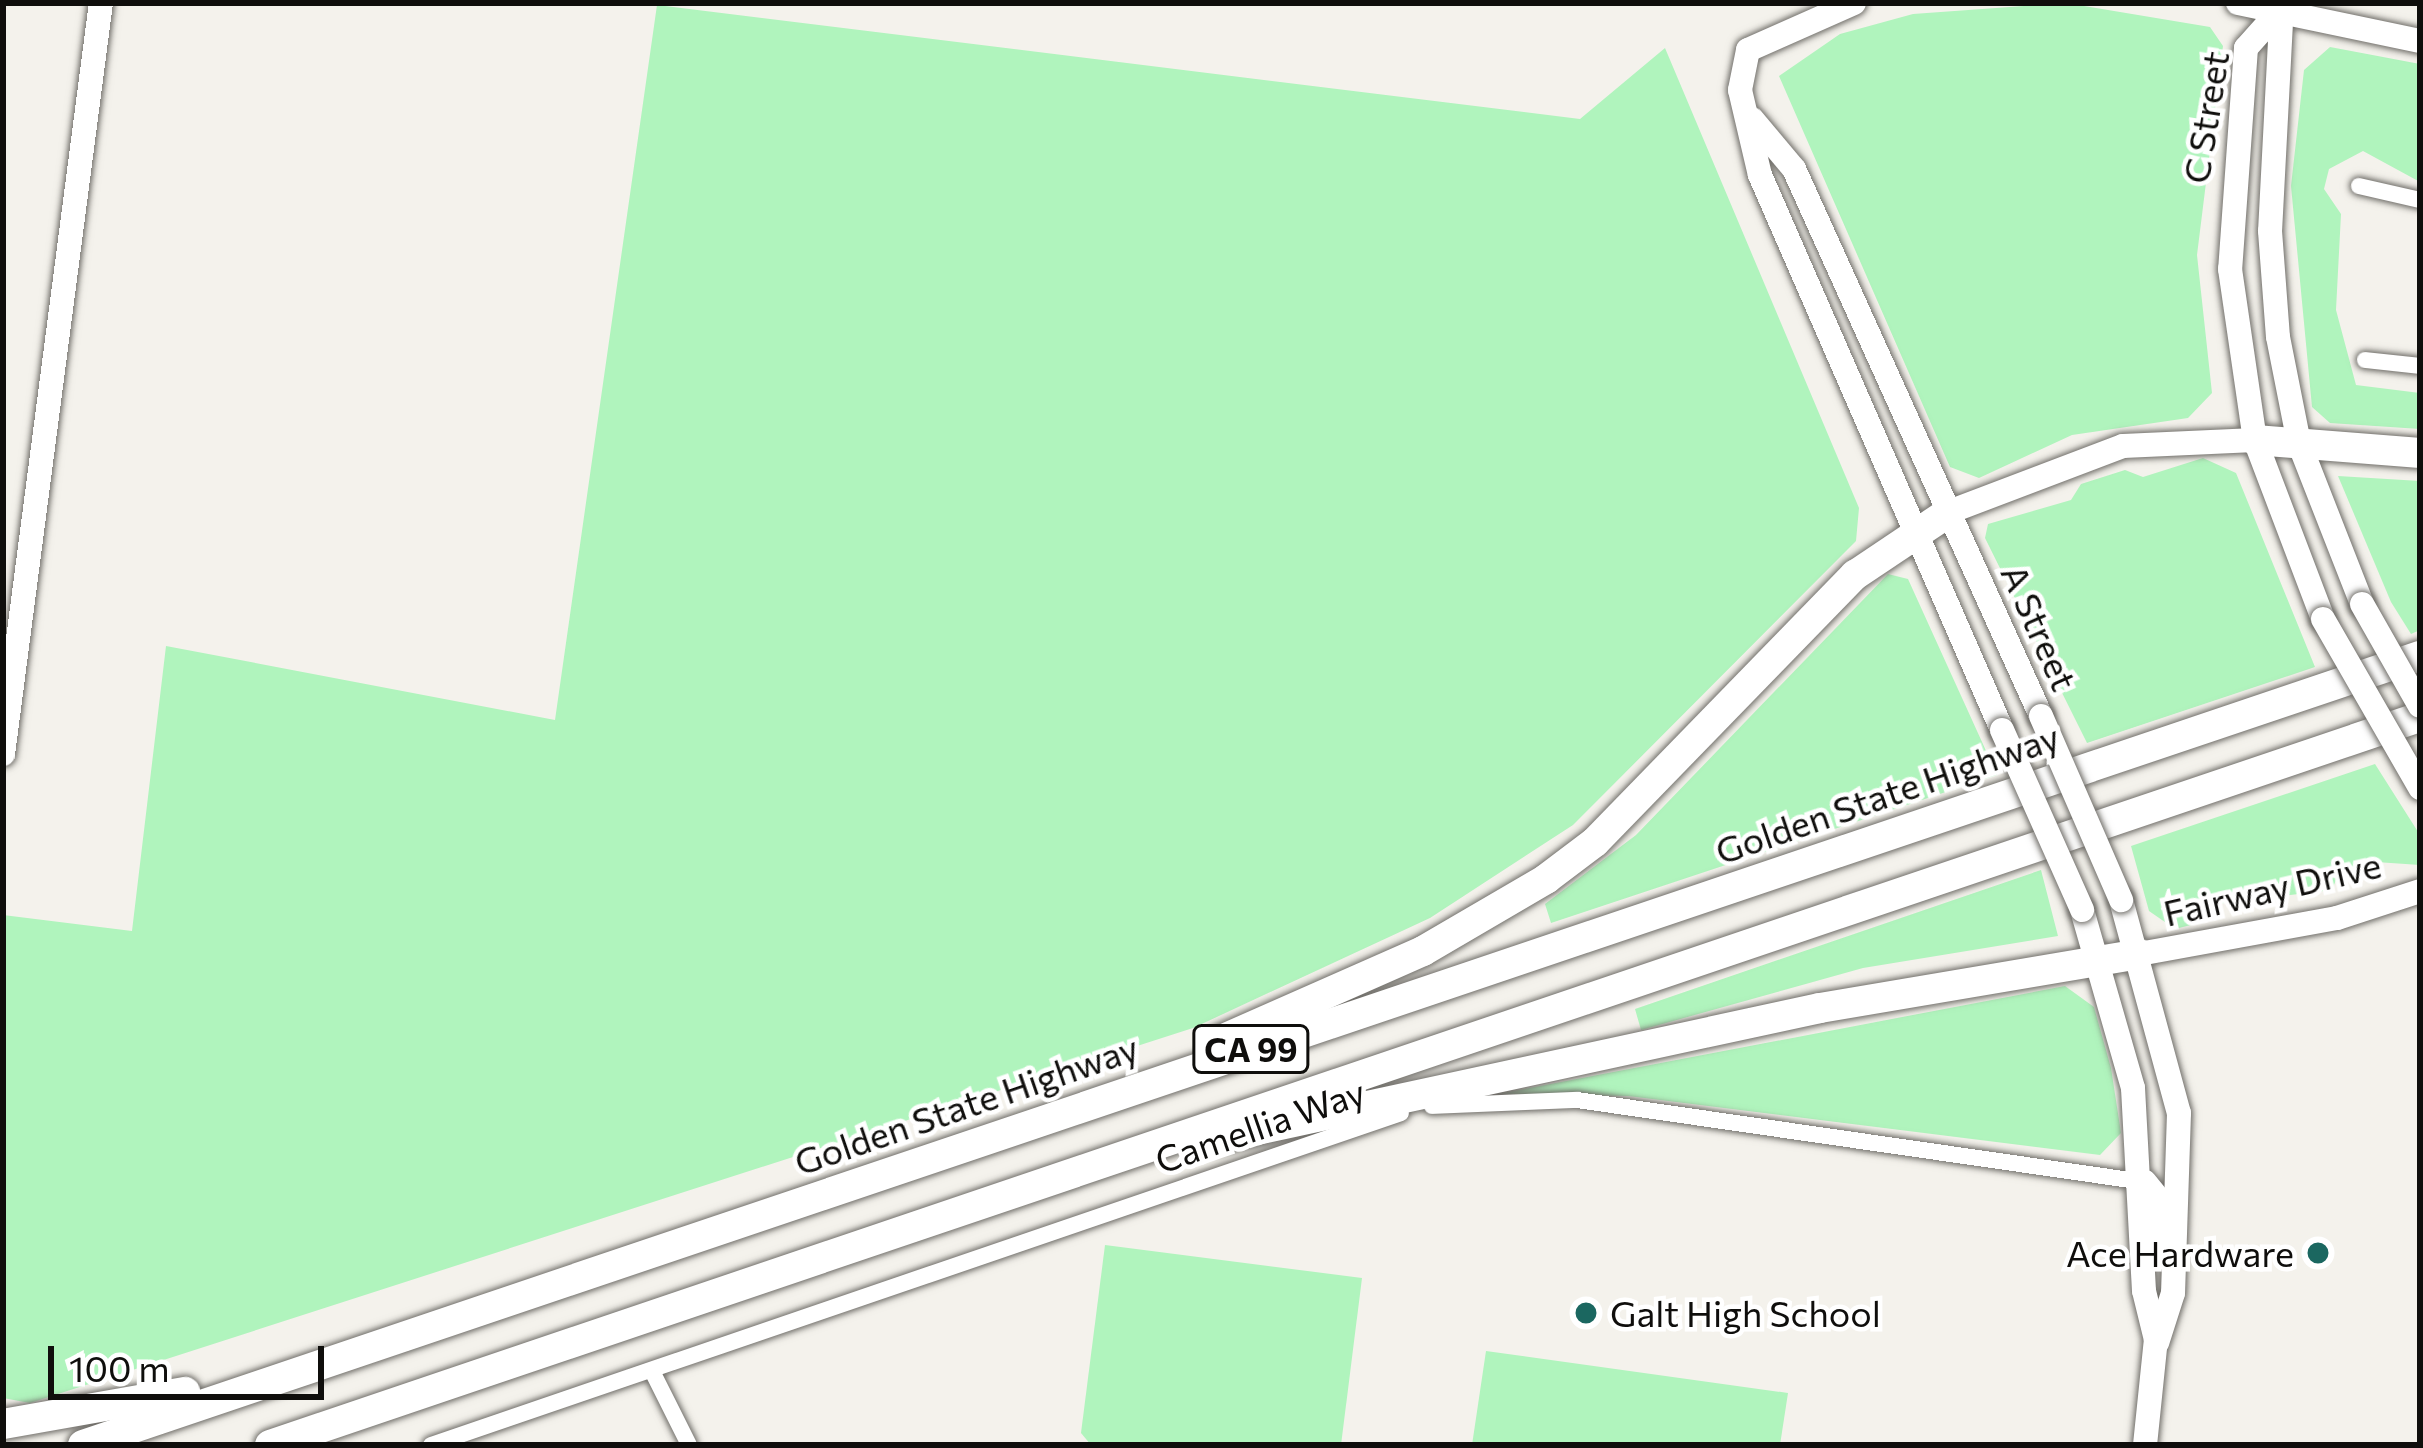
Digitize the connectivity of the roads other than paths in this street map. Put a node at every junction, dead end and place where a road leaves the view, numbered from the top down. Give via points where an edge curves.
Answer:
1 (101, 3) edge
2 (1854, 3) edge
3 (2238, 3) edge
4 (2281, 6) edge
5 (2420, 41) edge
6 (1747, 112) junction
7 (2359, 186) dead end
8 (2420, 200) edge
9 (2365, 360) dead end
10 (2420, 366) edge
11 (2255, 440) junction
12 (2299, 443) junction
13 (2420, 453) edge
14 (1949, 512) junction
15 (1915, 530) junction
16 (2420, 656) edge
17 (2420, 706) edge
18 (2420, 717) edge
19 (3, 754) edge
20 (2420, 788) edge
21 (2420, 891) edge
22 (2139, 954) junction
23 (2101, 958) junction
24 (992, 1137) junction
25 (1062, 1172) junction
26 (2144, 1182) junction
27 (2157, 1343) junction
28 (343, 1356) junction
29 (653, 1372) junction
30 (3, 1424) edge
31 (438, 1444) edge
32 (82, 1445) edge
33 (271, 1445) edge
34 (689, 1445) edge
35 (2145, 1445) edge

1 - 19 street
2 - 6 street, A Street via 1768,38 1740,70
3 - 4 street
4 - 5 street
4 - 11 street, C Street via 2246,48 2228,201
4 - 12 street, C Street via 2271,279
6 - 14 street, A Street via 1794,169
6 - 15 street, A Street via 1760,175
7 - 8 street
9 - 10 street
11 - 12 highway
11 - 14 street via 2123,446
11 - 20 street, C Street, bridge via 2323,620
12 - 13 highway
12 - 17 street, C Street, bridge via 2362,604
14 - 15 highway
14 - 22 street, A Street, bridge
15 - 23 street, A Street, bridge
15 - 24 highway via 1855,575 1595,842 1546,879 1360,981
16 - 24 highway, Golden State Highway / CA 99
18 - 25 highway, CA 99
21 - 22 street, Fairway Drive via 2337,918
22 - 23 highway
22 - 27 street, A Street via 2172,1068 2182,1177 2173,1293
23 - 25 highway via 1820,1008
23 - 26 street, A Street via 2133,1088
24 - 28 highway, Golden State Highway / CA 99
25 - 33 highway, CA 99
26 - 27 street, A Street via 2144,1291
26 - 29 street, Camellia Way via 1577,1100 1446,1104 1353,1126
27 - 35 street, A Street
28 - 30 highway via 56,1422
28 - 32 highway, Golden State Highway / CA 99
29 - 31 street, Camellia Way
29 - 34 street

